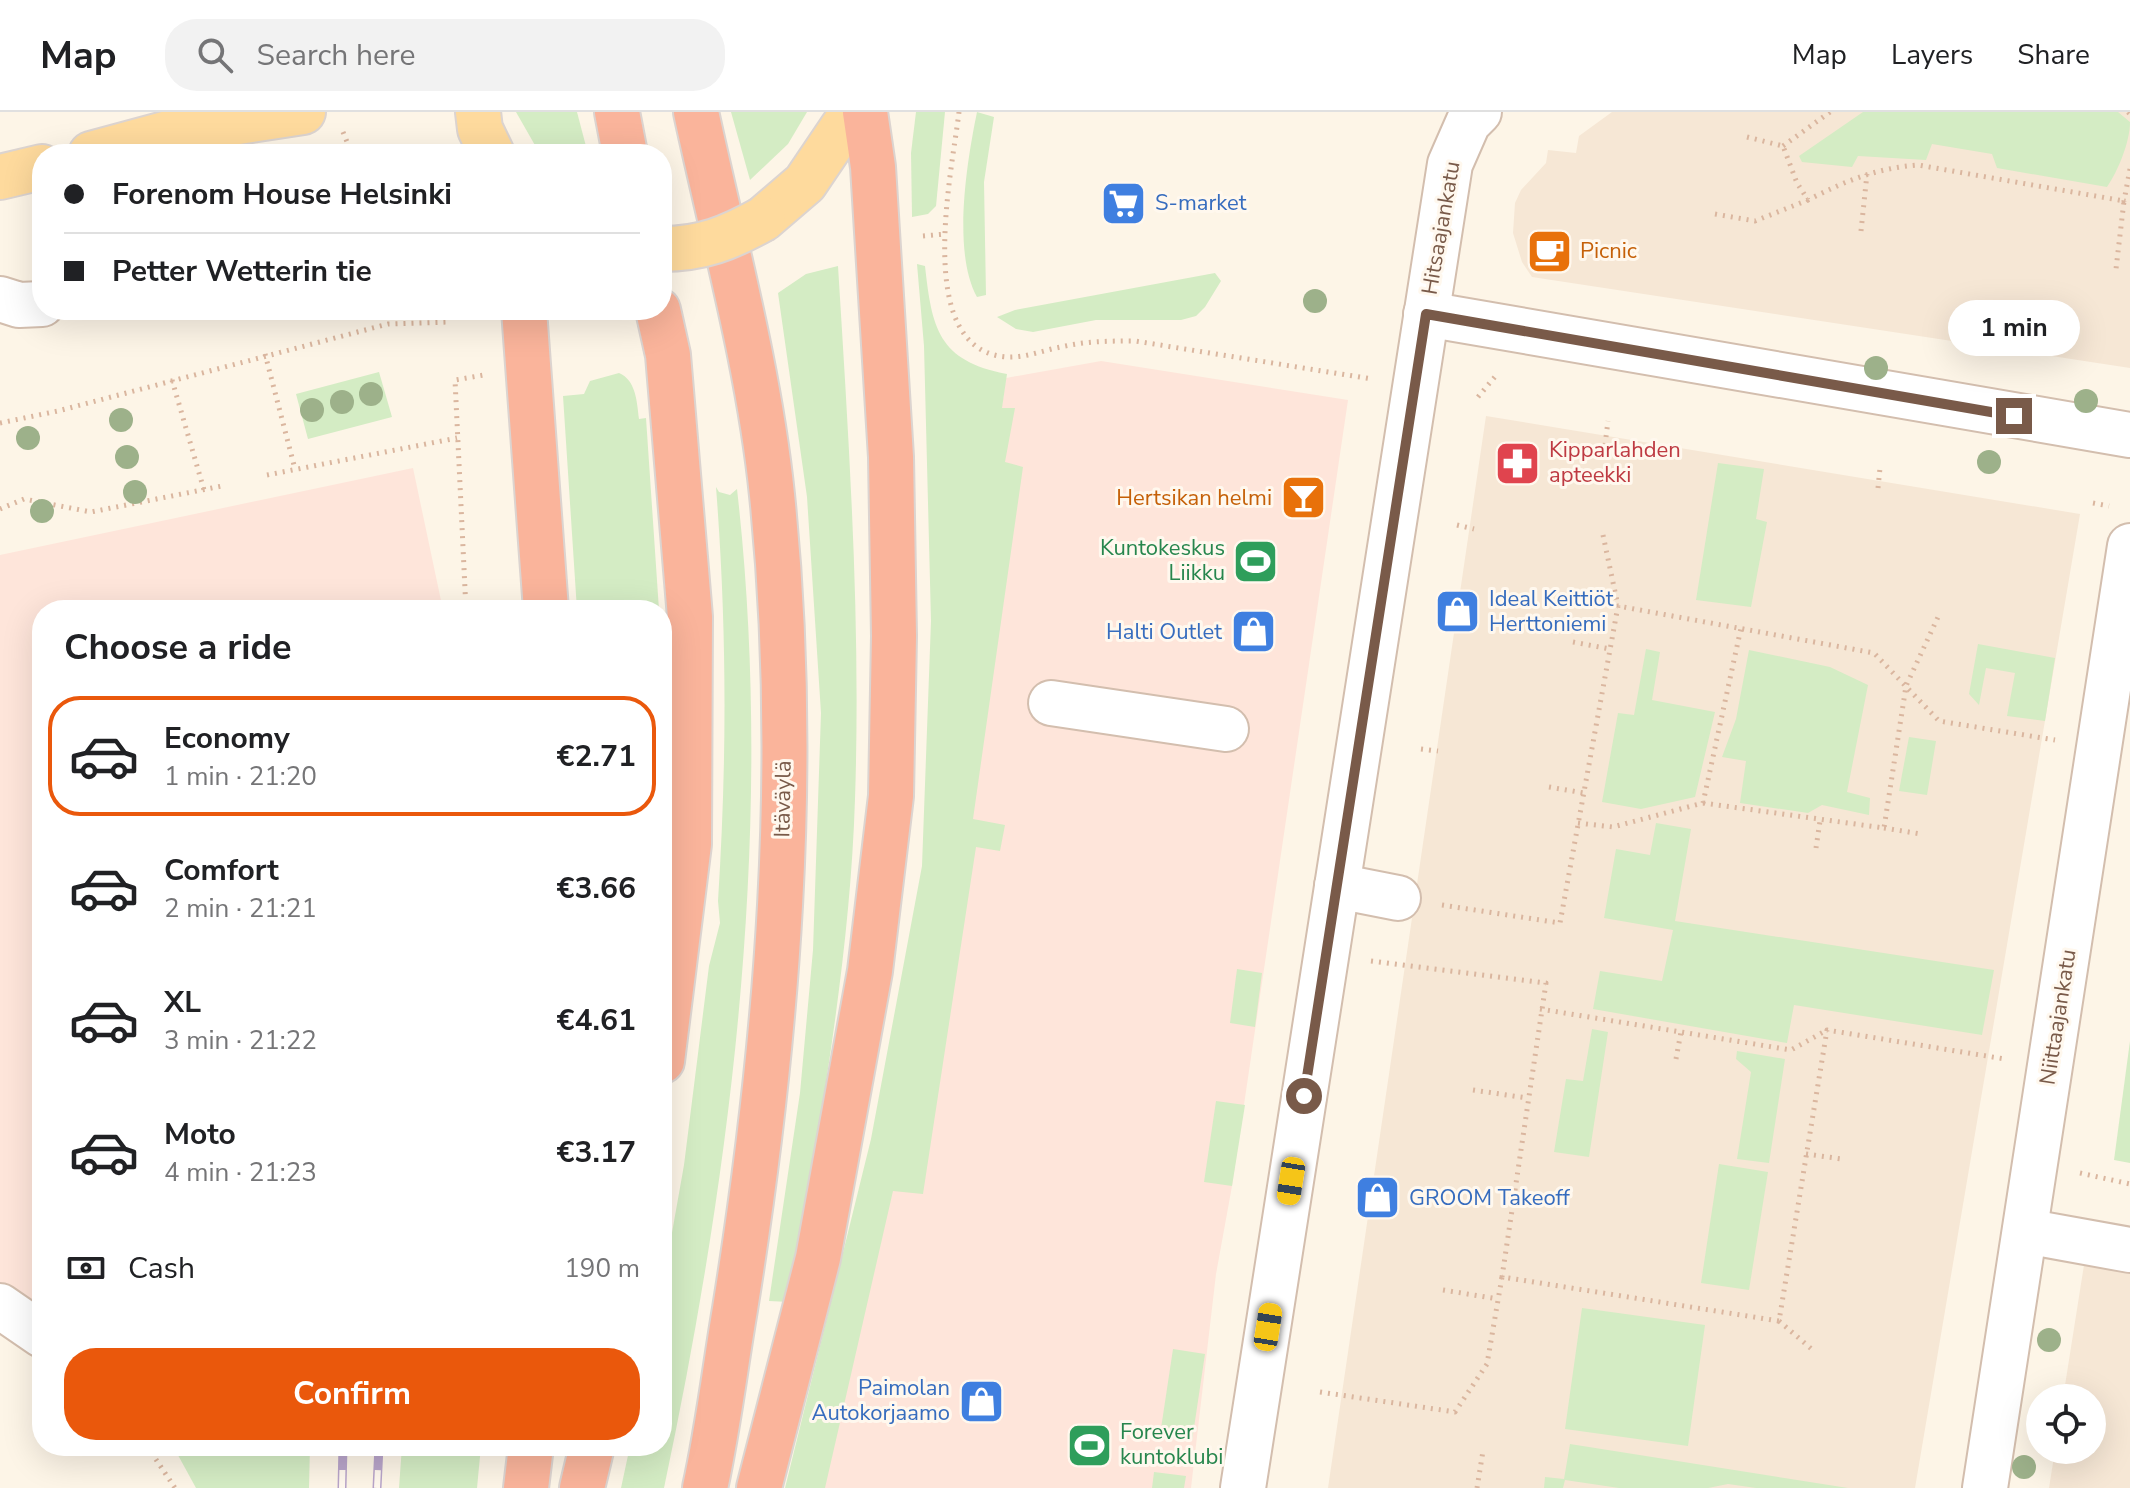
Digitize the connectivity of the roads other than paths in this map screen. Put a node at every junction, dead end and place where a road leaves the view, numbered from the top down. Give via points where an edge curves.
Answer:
1 (303, 112) edge
2 (617, 112) edge
3 (696, 112) edge
4 (853, 112) edge
5 (865, 112) edge
6 (1479, 112) edge
7 (128, 144) edge
8 (623, 144) edge
9 (32, 169) edge
10 (0, 177) edge
11 (672, 249) edge
12 (0, 299) edge
13 (32, 304) edge
14 (1426, 314) junction
15 (525, 320) edge
16 (660, 320) edge
17 (2130, 435) edge
18 (2130, 546) edge
19 (545, 600) edge
20 (1051, 703) dead end
21 (1226, 729) dead end
22 (1337, 886) junction
23 (1398, 898) road end
24 (672, 981) edge
25 (2025, 1231) junction
26 (2130, 1250) edge
27 (0, 1306) edge
28 (32, 1328) edge
29 (530, 1456) edge
30 (590, 1456) edge
31 (526, 1488) edge
32 (582, 1488) edge
33 (705, 1488) edge
34 (759, 1488) edge
35 (1243, 1488) edge
36 (1985, 1488) edge

1 - 7 main road
2 - 8 highway
3 - 33 highway, Itäväylä via 772,492 783,633 785,757 776,984 758,1156
4 - 11 main road, bridge via 805,183 763,219 721,242
5 - 34 highway via 891,457 891,796 870,971 818,1258
6 - 14 street, Hitsaajankatu via 1468,123 1450,164
9 - 10 main road
12 - 13 street
14 - 17 street
14 - 22 street, Hitsaajankatu
15 - 19 highway
16 - 24 highway via 668,355 690,617 689,844
18 - 25 street, Niittaajankatu
20 - 21 street
22 - 23 street
22 - 35 street, Hitsaajankatu
25 - 26 street
25 - 36 street, Niittaajankatu
27 - 28 street
29 - 31 highway
30 - 32 highway

